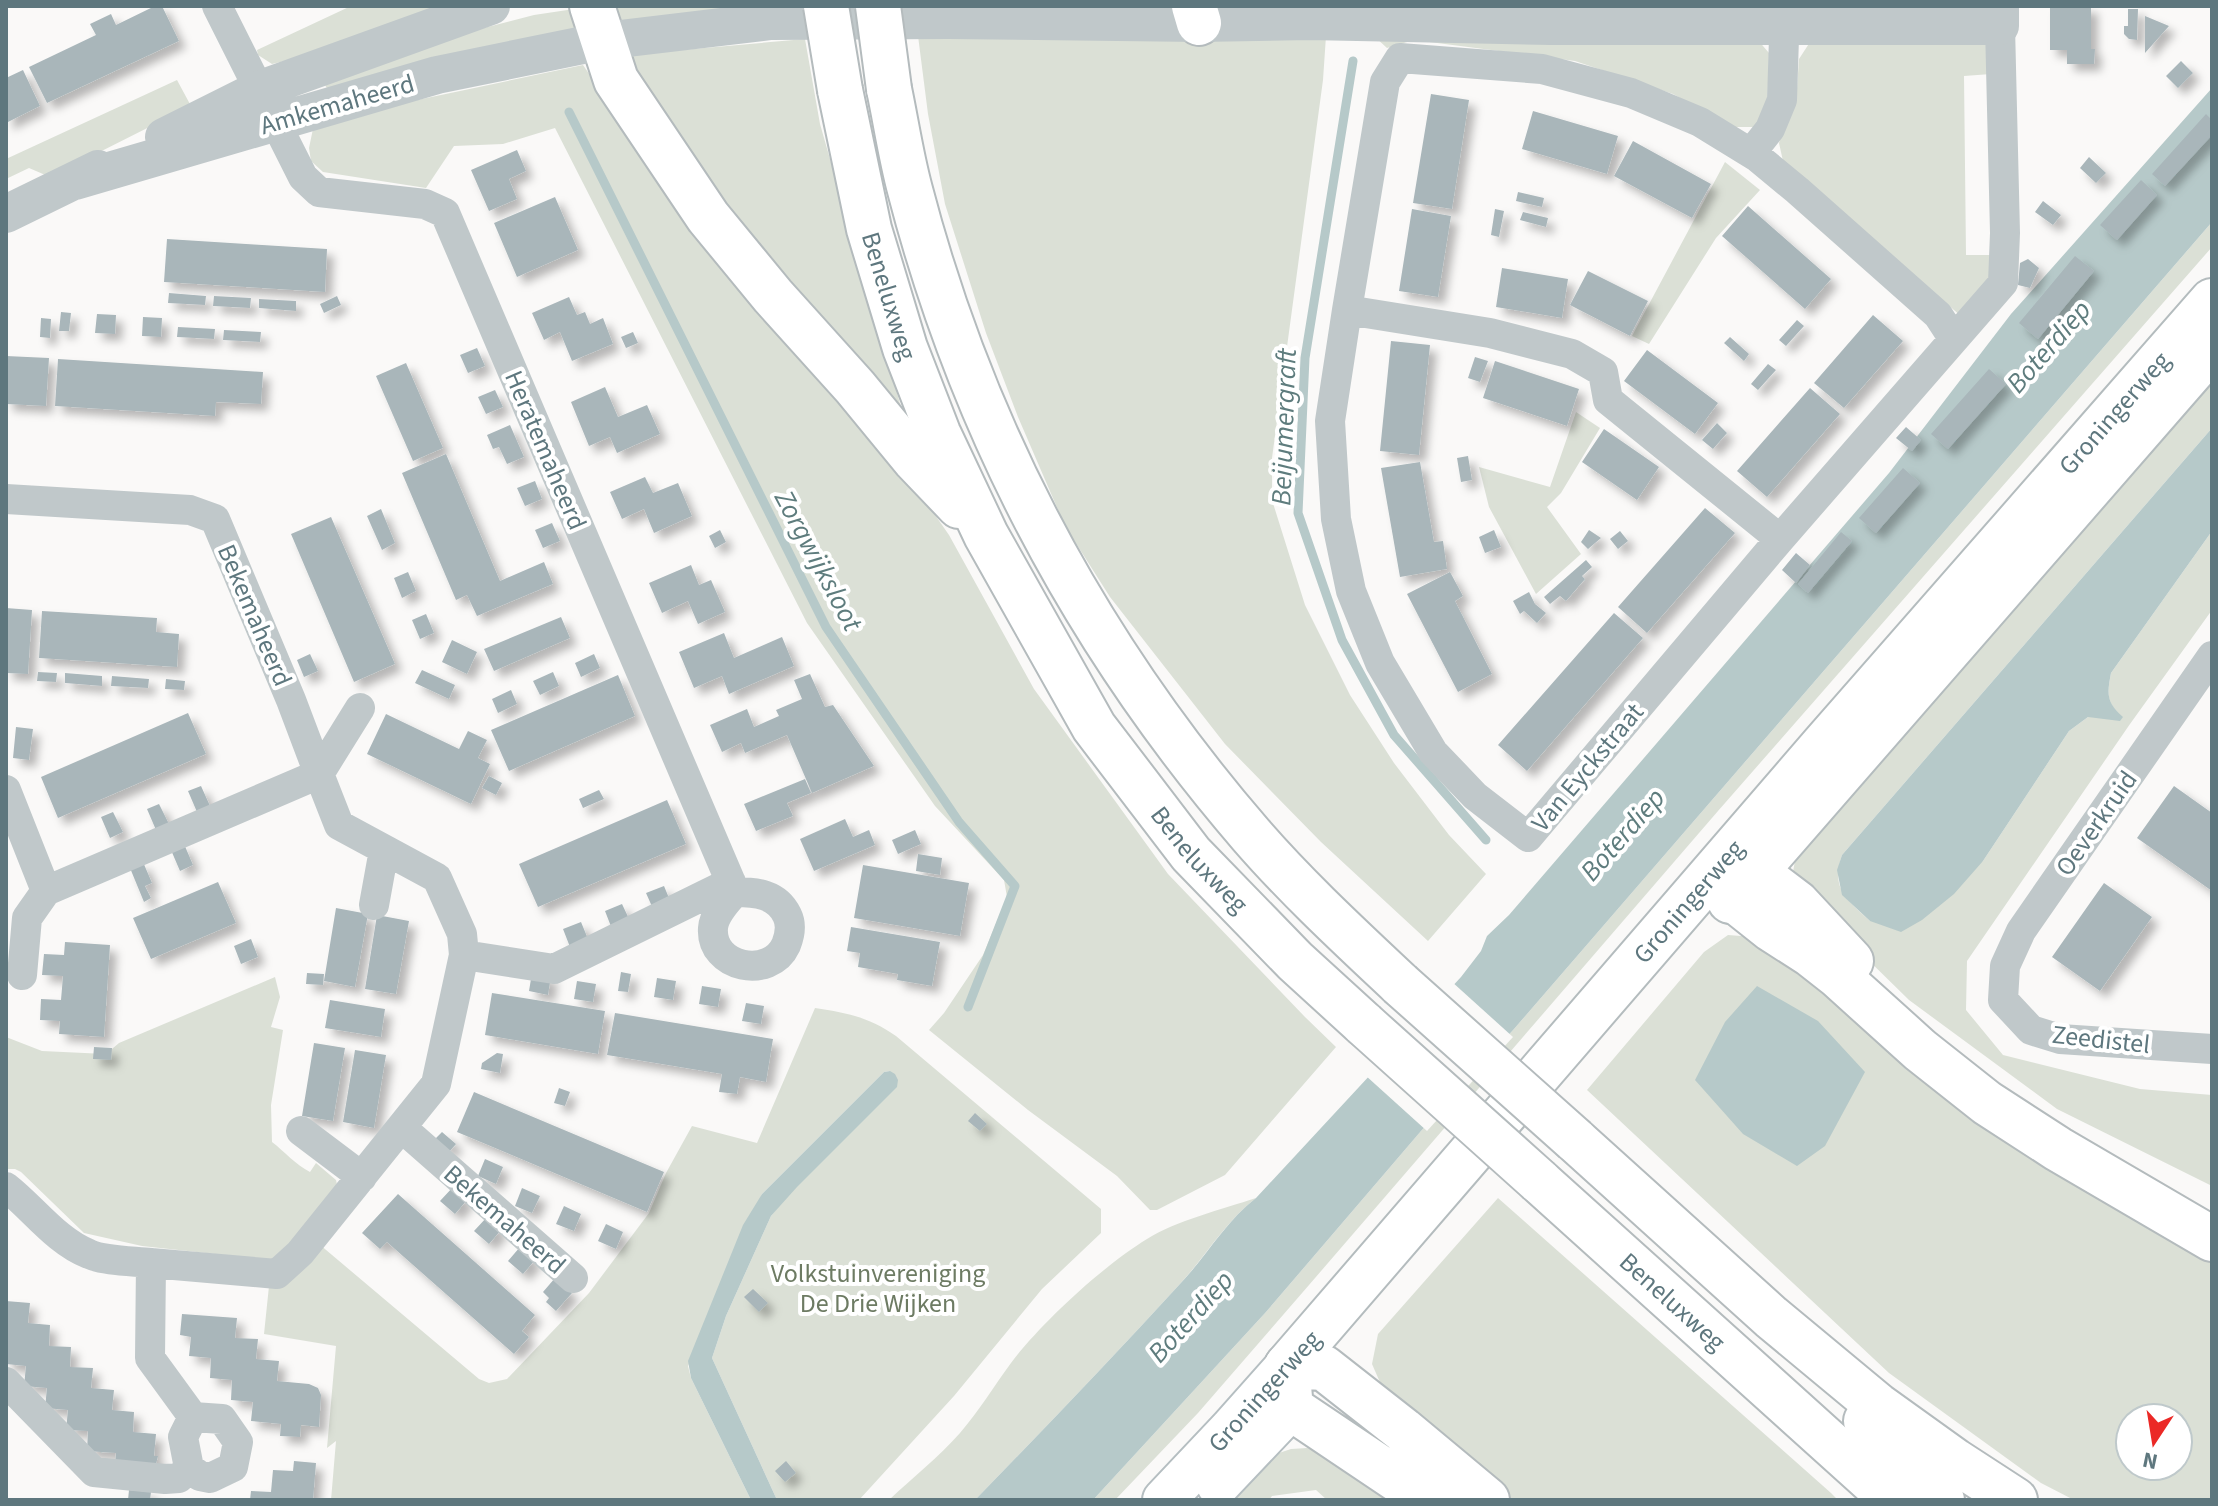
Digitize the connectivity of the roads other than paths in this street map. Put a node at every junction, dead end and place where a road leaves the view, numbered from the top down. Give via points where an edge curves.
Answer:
1 (217, 6) edge
2 (491, 6) edge
3 (826, 6) edge
4 (878, 6) edge
5 (1198, 12) edge
6 (1785, 16) edge
7 (2000, 16) edge
8 (598, 24) edge
9 (267, 106) junction
10 (1751, 153) junction
11 (6, 214) edge
12 (2212, 301) edge
13 (1347, 310) junction
14 (1953, 338) junction
15 (2212, 348) edge
16 (6, 499) edge
17 (986, 535) junction
18 (1780, 539) junction
19 (2212, 656) edge
20 (360, 708) dead end
21 (319, 774) junction
22 (6, 790) edge
23 (384, 850) junction
24 (1737, 877) junction
25 (46, 891) junction
26 (374, 905) dead end
27 (464, 955) junction
28 (22, 975) dead end
29 (2003, 1000) joint
30 (2212, 1049) edge
31 (402, 1128) junction
32 (301, 1131) dead end
33 (362, 1177) junction
34 (6, 1187) edge
35 (2212, 1205) edge
36 (2212, 1239) edge
37 (151, 1263) junction
38 (573, 1278) dead end
39 (1771, 1317) junction
40 (1301, 1381) junction
41 (6, 1382) edge
42 (193, 1417) junction
43 (1242, 1439) junction
44 (1827, 1439) junction
45 (189, 1468) junction
46 (1164, 1500) edge
47 (1204, 1500) edge
48 (1428, 1500) edge
49 (1487, 1500) edge
50 (1876, 1500) edge
51 (1893, 1500) edge
52 (1942, 1500) edge
53 (2015, 1500) edge

1 - 9 street
2 - 9 street, Amkemaheerd
3 - 17 main road, Beneluxweg, bridge via 869,229 905,348
4 - 39 main road, Beneluxweg, bridge via 910,189 953,330 1032,514 1121,665 1219,797 1290,878 1400,984
5 - 6 street, Amkemaheerd via 1309,21 1551,26
5 - 8 street, Amkemaheerd
6 - 7 street, Amkemaheerd
6 - 10 street via 1782,100 1770,129
7 - 14 street via 2003,283
8 - 9 street, Amkemaheerd via 437,75
8 - 17 main road via 616,80 708,217 915,460
9 - 11 street, Amkemaheerd via 75,181
9 - 27 street, Heratemaheerd via 303,177 319,192 425,204 445,213 733,887 554,969
10 - 13 street, Van Eyckstraat via 1700,122 1631,93 1542,69 1400,58 1385,82
10 - 14 street, Van Eyckstraat via 1938,315
12 - 24 main road, Groningerweg
13 - 18 street via 1490,333 1572,354 1603,372 1608,400
13 - 18 street, Van Eyckstraat via 1330,421 1336,519 1351,591 1380,663 1433,752 1475,796 1528,837
14 - 18 street, Van Eyckstraat
15 - 24 main road, Groningerweg
16 - 21 street, Bekemaheerd via 190,510 215,519
17 - 44 main road, Beneluxweg, bridge via 1094,727 1191,854 1295,961
19 - 29 street, Oeverkruid via 2021,931 2005,966
20 - 21 street
21 - 23 street, Bekemaheerd via 339,825
21 - 25 street
22 - 25 street
23 - 26 street
23 - 27 street, Bekemaheerd via 437,878 462,934
24 - 35 main road via 1797,903 1892,1002 1998,1086 2129,1168
24 - 36 main road via 1771,929 1838,976 1987,1103
24 - 40 main road, Groningerweg
25 - 28 street via 27,918
27 - 31 street, Bekemaheerd via 436,1084
29 - 30 street, Zeedistel via 2031,1030 2060,1039
31 - 33 street, Bekemaheerd
31 - 38 street, Bekemaheerd
32 - 33 street
33 - 37 street, Bekemaheerd via 277,1274
34 - 37 street, Bekemaheerd via 64,1240 90,1255
37 - 42 street via 150,1358
39 - 52 main road
39 - 53 main road via 1877,1405
40 - 43 main road, Groningerweg
40 - 48 main road
40 - 49 main road via 1403,1430
41 - 45 street via 94,1472 165,1479 179,1478
42 - 45 street via 183,1437
42 - 45 street via 222,1419 238,1442 233,1467 210,1478
43 - 46 main road, Groningerweg
43 - 47 main road, Groningerweg
44 - 50 main road
44 - 51 main road, Beneluxweg

